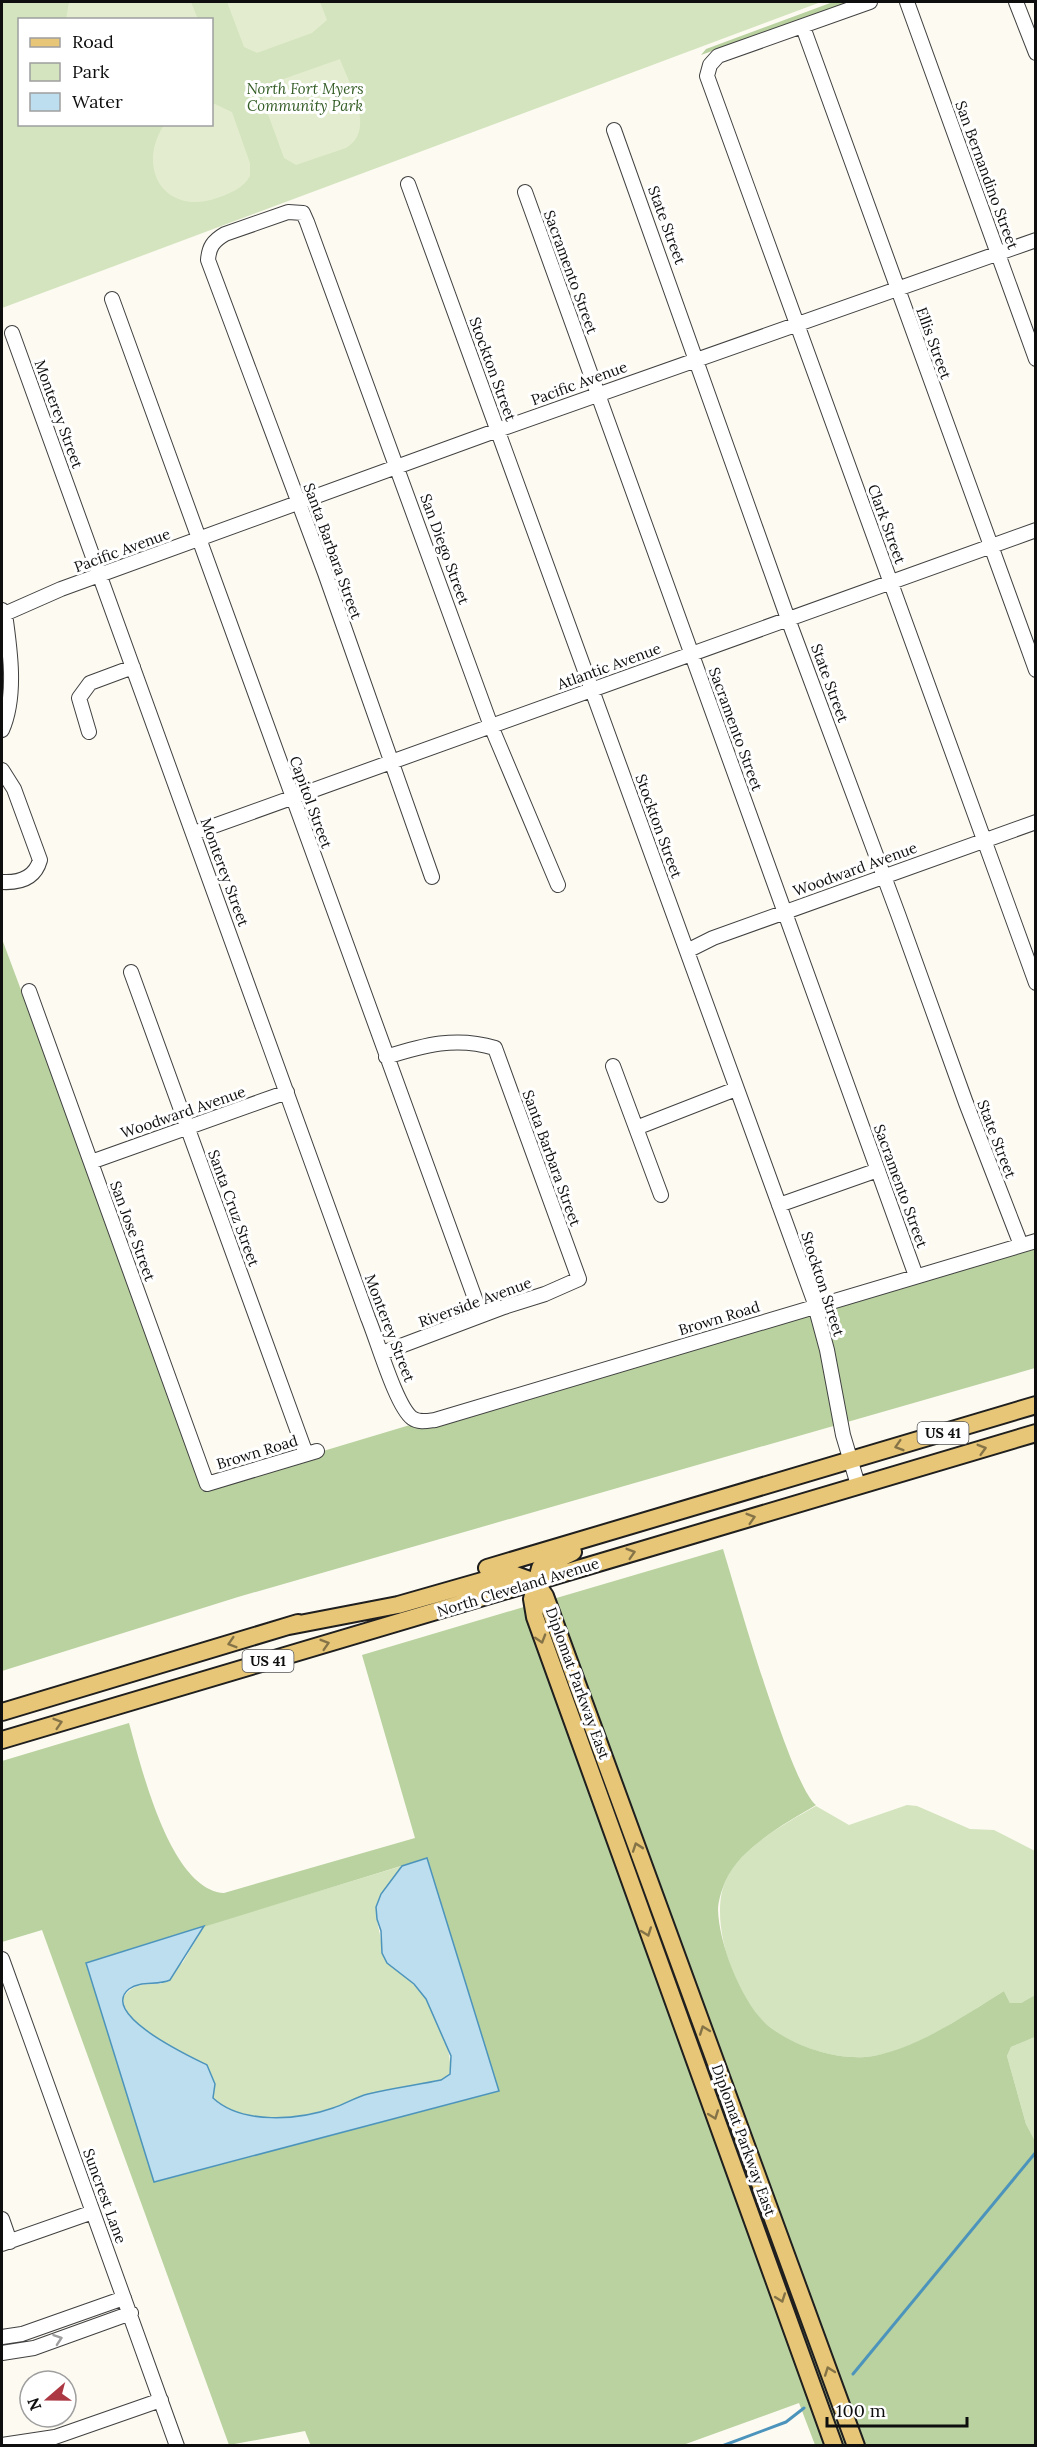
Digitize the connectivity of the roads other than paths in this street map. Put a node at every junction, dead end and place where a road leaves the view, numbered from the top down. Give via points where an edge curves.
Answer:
1 (870, 2) edge
2 (907, 2) edge
3 (1016, 2) edge
4 (803, 27) junction
5 (1035, 53) edge
6 (614, 130) dead end
7 (408, 184) dead end
8 (525, 192) dead end
9 (308, 222) joint
10 (1035, 240) edge
11 (998, 253) junction
12 (897, 289) junction
13 (112, 299) dead end
14 (797, 324) junction
15 (12, 333) dead end
16 (697, 359) junction
17 (1035, 359) edge
18 (597, 395) junction
19 (498, 430) junction
20 (398, 467) junction
21 (299, 502) junction
22 (1035, 530) edge
23 (200, 539) junction
24 (991, 546) junction
25 (101, 575) junction
26 (891, 582) junction
27 (3, 613) edge
28 (788, 619) junction
29 (692, 655) junction
30 (133, 667) junction
31 (1035, 670) edge
32 (592, 690) junction
33 (491, 726) junction
34 (2, 730) edge
35 (90, 732) dead end
36 (391, 762) junction
37 (2, 770) edge
38 (292, 798) junction
39 (1035, 822) edge
40 (194, 833) junction
41 (984, 840) junction
42 (885, 876) junction
43 (432, 877) dead end
44 (2, 883) edge
45 (558, 885) dead end
46 (784, 912) junction
47 (687, 951) junction
48 (131, 972) dead end
49 (1035, 983) edge
50 (29, 991) dead end
51 (386, 1057) junction
52 (613, 1066) dead end
53 (736, 1089) junction
54 (287, 1092) junction
55 (636, 1128) junction
56 (188, 1129) junction
57 (91, 1162) junction
58 (878, 1170) junction
59 (661, 1195) dead end
60 (779, 1205) junction
61 (1035, 1241) edge
62 (1021, 1245) junction
63 (916, 1276) junction
64 (579, 1279) joint
65 (815, 1306) junction
66 (481, 1315) junction
67 (382, 1353) junction
68 (1035, 1405) edge
69 (413, 1419) joint
70 (1035, 1433) edge
71 (311, 1453) joint
72 (851, 1460) junction
73 (207, 1484) joint
74 (858, 1485) junction
75 (637, 1523) junction
76 (535, 1582) junction
77 (288, 1626) junction
78 (2, 1712) edge
79 (2, 1740) edge
80 (2, 1959) edge
81 (8, 1998) edge
82 (93, 2212) junction
83 (2, 2219) edge
84 (6, 2243) edge
85 (124, 2298) junction
86 (131, 2313) junction
87 (2, 2337) edge
88 (2, 2353) edge
89 (160, 2400) junction
90 (2, 2445) edge
91 (177, 2445) edge
92 (834, 2445) edge
93 (856, 2445) edge

1 - 4 street
2 - 11 street, San Bernandino Street
3 - 5 street
4 - 12 street, Ellis Street
4 - 14 street, Clark Street via 718,56 707,76
6 - 16 street, State Street
7 - 19 street, Stockton Street
8 - 18 street, Sacramento Street
9 - 20 street, San Diego Street
9 - 21 street, Santa Barbara Street via 303,213 288,212 215,240 207,260
10 - 11 street, Pacific Avenue
11 - 12 street, Pacific Avenue
11 - 17 street, San Bernandino Street
12 - 14 street, Pacific Avenue
12 - 24 street, Ellis Street
13 - 23 street, Capitol Street
14 - 16 street, Pacific Avenue
14 - 26 street, Clark Street
15 - 25 street, Monterey Street
16 - 18 street, Pacific Avenue
16 - 28 street, State Street
18 - 19 street, Pacific Avenue
18 - 29 street, Sacramento Street
19 - 20 street, Pacific Avenue
19 - 32 street, Stockton Street
20 - 21 street, Pacific Avenue
20 - 33 street, San Diego Street
21 - 23 street, Pacific Avenue
21 - 36 street, Santa Barbara Street
22 - 24 street, Atlantic Avenue
23 - 25 street, Pacific Avenue
23 - 38 street, Capitol Street
24 - 26 street, Atlantic Avenue
24 - 31 street, Ellis Street
25 - 27 street, Pacific Avenue
25 - 30 street, Monterey Street
26 - 28 street, Atlantic Avenue
26 - 41 street, Clark Street
27 - 34 street via 10,664
28 - 29 street, Atlantic Avenue
28 - 42 street, State Street
29 - 32 street, Atlantic Avenue
29 - 46 street, Sacramento Street
30 - 35 street via 90,683 79,698
30 - 40 street, Monterey Street
32 - 33 street, Atlantic Avenue
32 - 47 street, Stockton Street
33 - 36 street, Atlantic Avenue
33 - 45 street, San Diego Street
36 - 38 street, Atlantic Avenue
36 - 43 street, Santa Barbara Street
37 - 44 street via 14,789 40,860 36,871 27,878
38 - 40 street, Atlantic Avenue
38 - 51 street, Capitol Street
39 - 41 street, Woodward Avenue
40 - 54 street, Monterey Street
41 - 42 street, Woodward Avenue
41 - 49 street, Clark Street
42 - 46 street, Woodward Avenue
42 - 62 street, State Street
46 - 47 street, Woodward Avenue
46 - 58 street, Sacramento Street
47 - 53 street, Stockton Street
48 - 56 street, Santa Cruz Street
50 - 57 street, San Jose Street
51 - 64 street, Santa Barbara Street via 437,1042 478,1043 495,1048
51 - 66 street, Capitol Street
52 - 55 street
53 - 55 street
53 - 60 street, Stockton Street
54 - 56 street, Woodward Avenue
54 - 67 street, Monterey Street
55 - 59 street
56 - 57 street, Woodward Avenue
56 - 71 street, Santa Cruz Street
57 - 73 street, San Jose Street
58 - 60 street
58 - 63 street, Sacramento Street
60 - 65 street, Stockton Street
61 - 62 street, Brown Road
62 - 63 street, Brown Road
63 - 65 street, Brown Road
64 - 66 street, Riverside Avenue
65 - 69 street, Brown Road via 435,1420
65 - 72 street, Stockton Street
66 - 67 street, Riverside Avenue
67 - 69 street, Monterey Street via 402,1406
68 -> 72 main road, North Cleveland Avenue / US 41
74 -> 70 main road, North Cleveland Avenue / US 41
71 - 73 street, Brown Road
72 - 74 street, Stockton Street
72 - 75 main road, North Cleveland Avenue / US 41
76 -> 74 main road, North Cleveland Avenue / US 41
75 - 76 main road via 545,1563
75 - 77 main road, North Cleveland Avenue / US 41
76 - 77 main road via 522,1575 498,1575 398,1605
79 -> 76 main road, North Cleveland Avenue / US 41
76 -> 92 main road, Diplomat Parkway East via 532,1599 544,1648
93 -> 76 main road, Diplomat Parkway East via 553,1611
77 -> 78 main road, North Cleveland Avenue / US 41
80 - 81 street, Suncrest Lane
81 - 82 street, Suncrest Lane
82 - 84 street
82 - 85 street, Suncrest Lane
83 - 84 street
85 - 86 street, Suncrest Lane
85 - 87 street via 22,2334
88 -> 86 street via 34,2348
86 - 89 street, Suncrest Lane
89 - 90 street via 55,2437
89 - 91 street, Suncrest Lane

